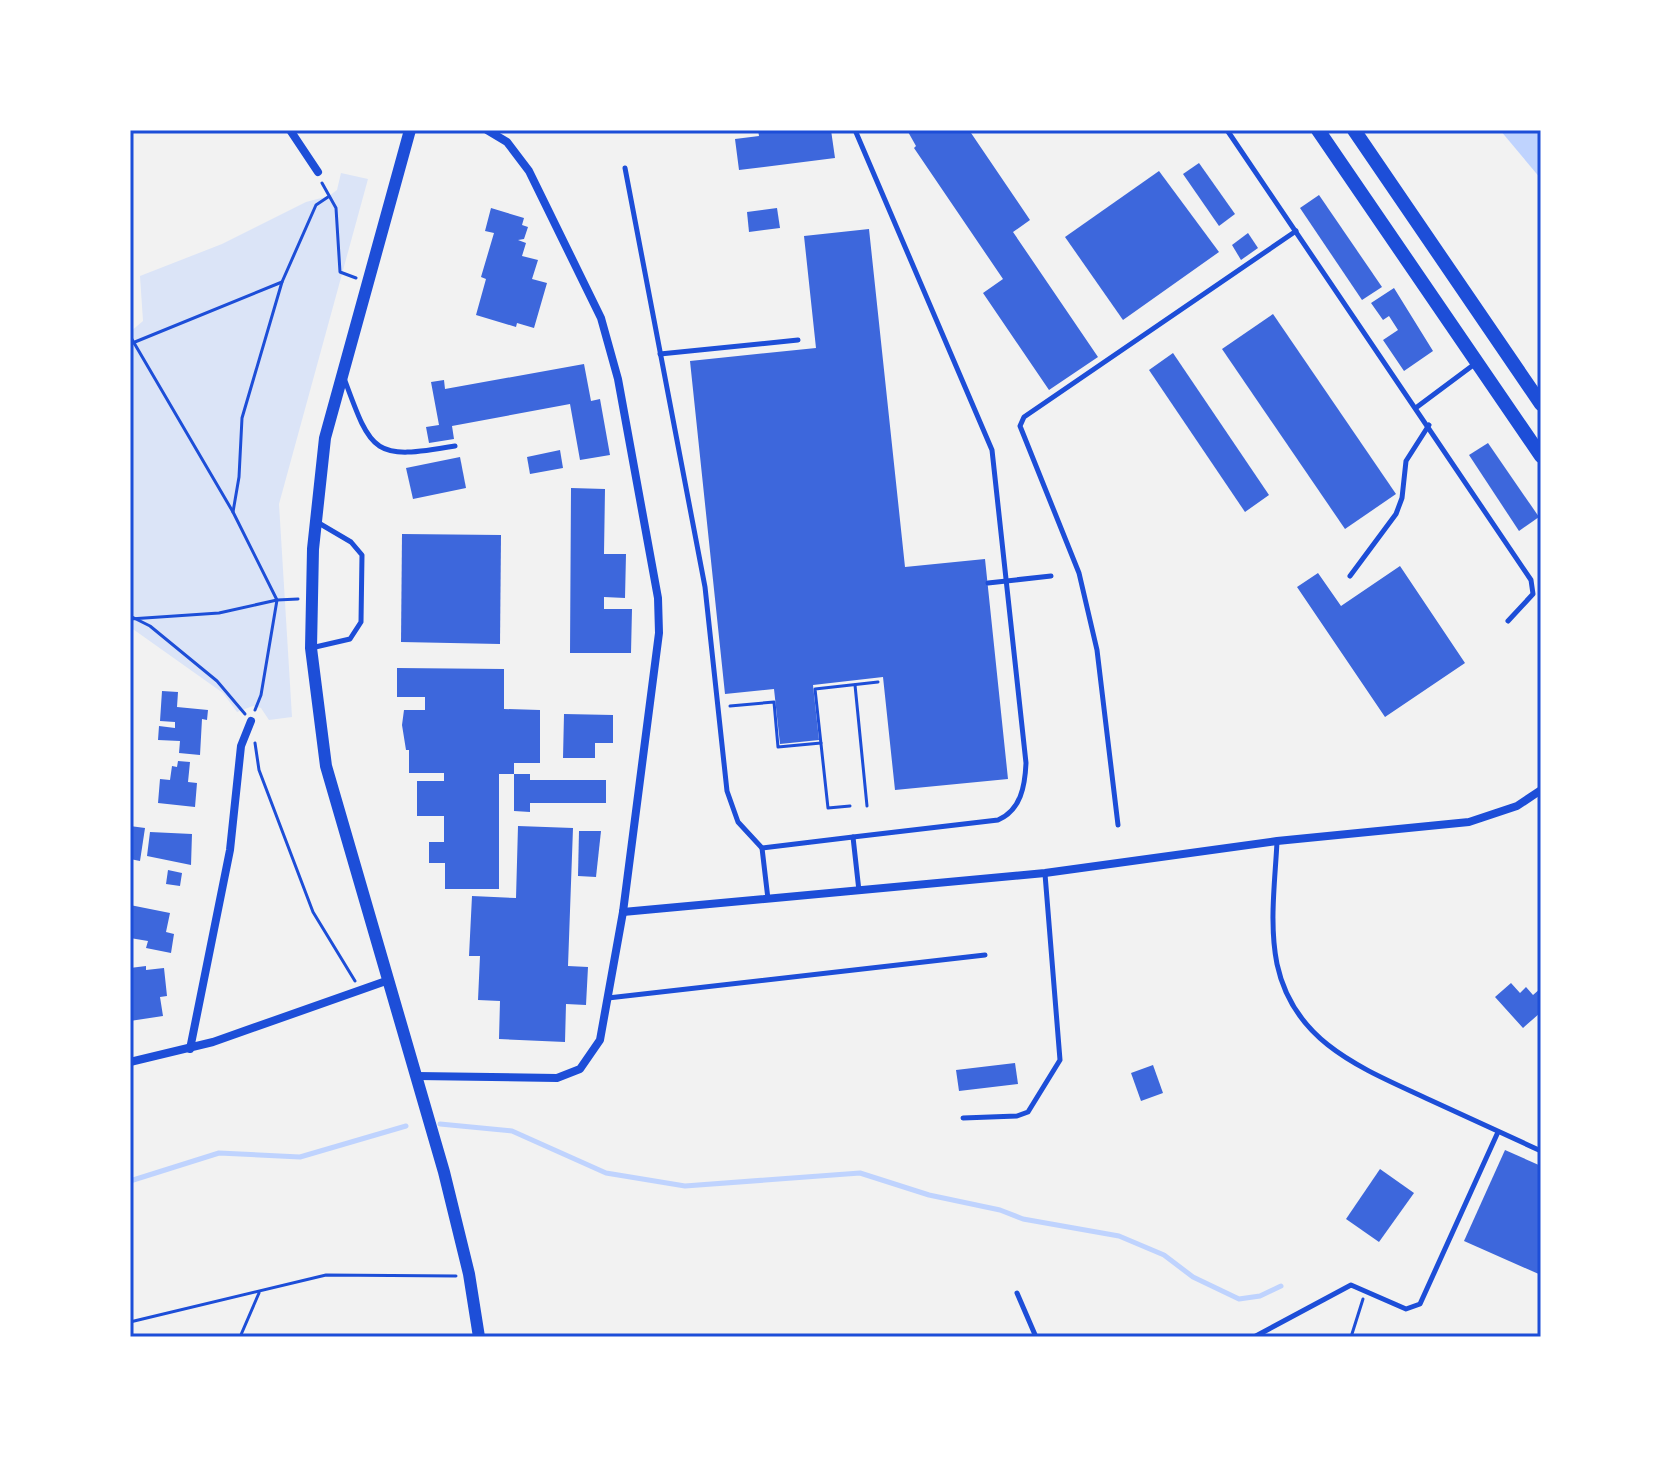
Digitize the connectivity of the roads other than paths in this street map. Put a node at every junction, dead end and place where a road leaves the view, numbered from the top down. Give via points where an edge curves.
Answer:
1 (290, 130) edge
2 (410, 130) edge
3 (487, 130) edge
4 (855, 130) edge
5 (1227, 130) edge
6 (1318, 130) edge
7 (1354, 130) edge
8 (625, 168) dead end
9 (318, 172) road end
10 (1296, 231) junction
11 (798, 340) dead end
12 (660, 354) junction
13 (1477, 363) junction
14 (341, 370) junction
15 (1541, 404) edge
16 (1417, 407) junction
17 (1429, 425) junction
18 (455, 446) dead end
19 (1541, 456) edge
20 (316, 521) junction
21 (1051, 576) dead end
22 (1350, 576) dead end
23 (1008, 580) junction
24 (988, 583) dead end
25 (716, 612) dead end
26 (708, 613) junction
27 (1508, 621) dead end
28 (311, 648) junction
29 (251, 721) road end
30 (1541, 790) edge
31 (1118, 825) dead end
32 (853, 837) junction
33 (1277, 841) junction
34 (762, 848) junction
35 (1045, 873) junction
36 (859, 892) junction
37 (768, 900) junction
38 (623, 912) junction
39 (985, 955) dead end
40 (386, 981) junction
41 (608, 998) junction
42 (190, 1049) junction
43 (130, 1062) edge
44 (417, 1076) junction
45 (963, 1118) dead end
46 (1498, 1132) junction
47 (1540, 1148) edge
48 (1017, 1293) dead end
49 (479, 1337) edge
50 (1036, 1337) edge
51 (1254, 1337) edge

1 - 9 street
2 - 14 street
3 - 38 street via 507,142 529,171 601,318 618,379 658,598 658,646
4 - 23 lane via 992,450
5 - 10 lane
6 - 13 main road
7 - 15 main road
8 - 12 lane
10 - 16 lane
10 - 31 lane via 1024,417 1020,426 1082,586 1097,650
11 - 12 lane
12 - 26 lane
13 - 16 lane
13 - 19 main road
14 - 18 lane via 359,417 378,447 403,455
14 - 20 street via 325,438
16 - 17 lane
17 - 22 lane via 1406,461 1396,514
17 - 27 lane via 1531,580 1533,594
20 - 28 street
20 - 28 lane via 347,538 362,555 361,622 350,639
21 - 23 lane
23 - 24 lane
23 - 32 lane via 1026,753 1022,791 1014,809 986,823
25 - 26 lane
26 - 34 lane via 731,809
28 - 40 street via 326,766
29 - 42 street via 241,746 228,861
30 - 33 street via 1517,806 1469,822
32 - 34 lane
32 - 36 lane
33 - 35 street
33 - 46 lane via 1277,963 1308,1029 1373,1076
34 - 37 lane
35 - 36 street
35 - 45 lane via 1060,1060 1028,1112
36 - 37 street
37 - 38 street
38 - 41 street
39 - 41 lane
40 - 42 street
40 - 44 street
41 - 44 street via 600,1040 587,1061 570,1074
42 - 43 street
44 - 49 street via 465,1254
46 - 47 lane
46 - 51 lane via 1420,1304 1406,1309 1351,1285
48 - 50 lane

